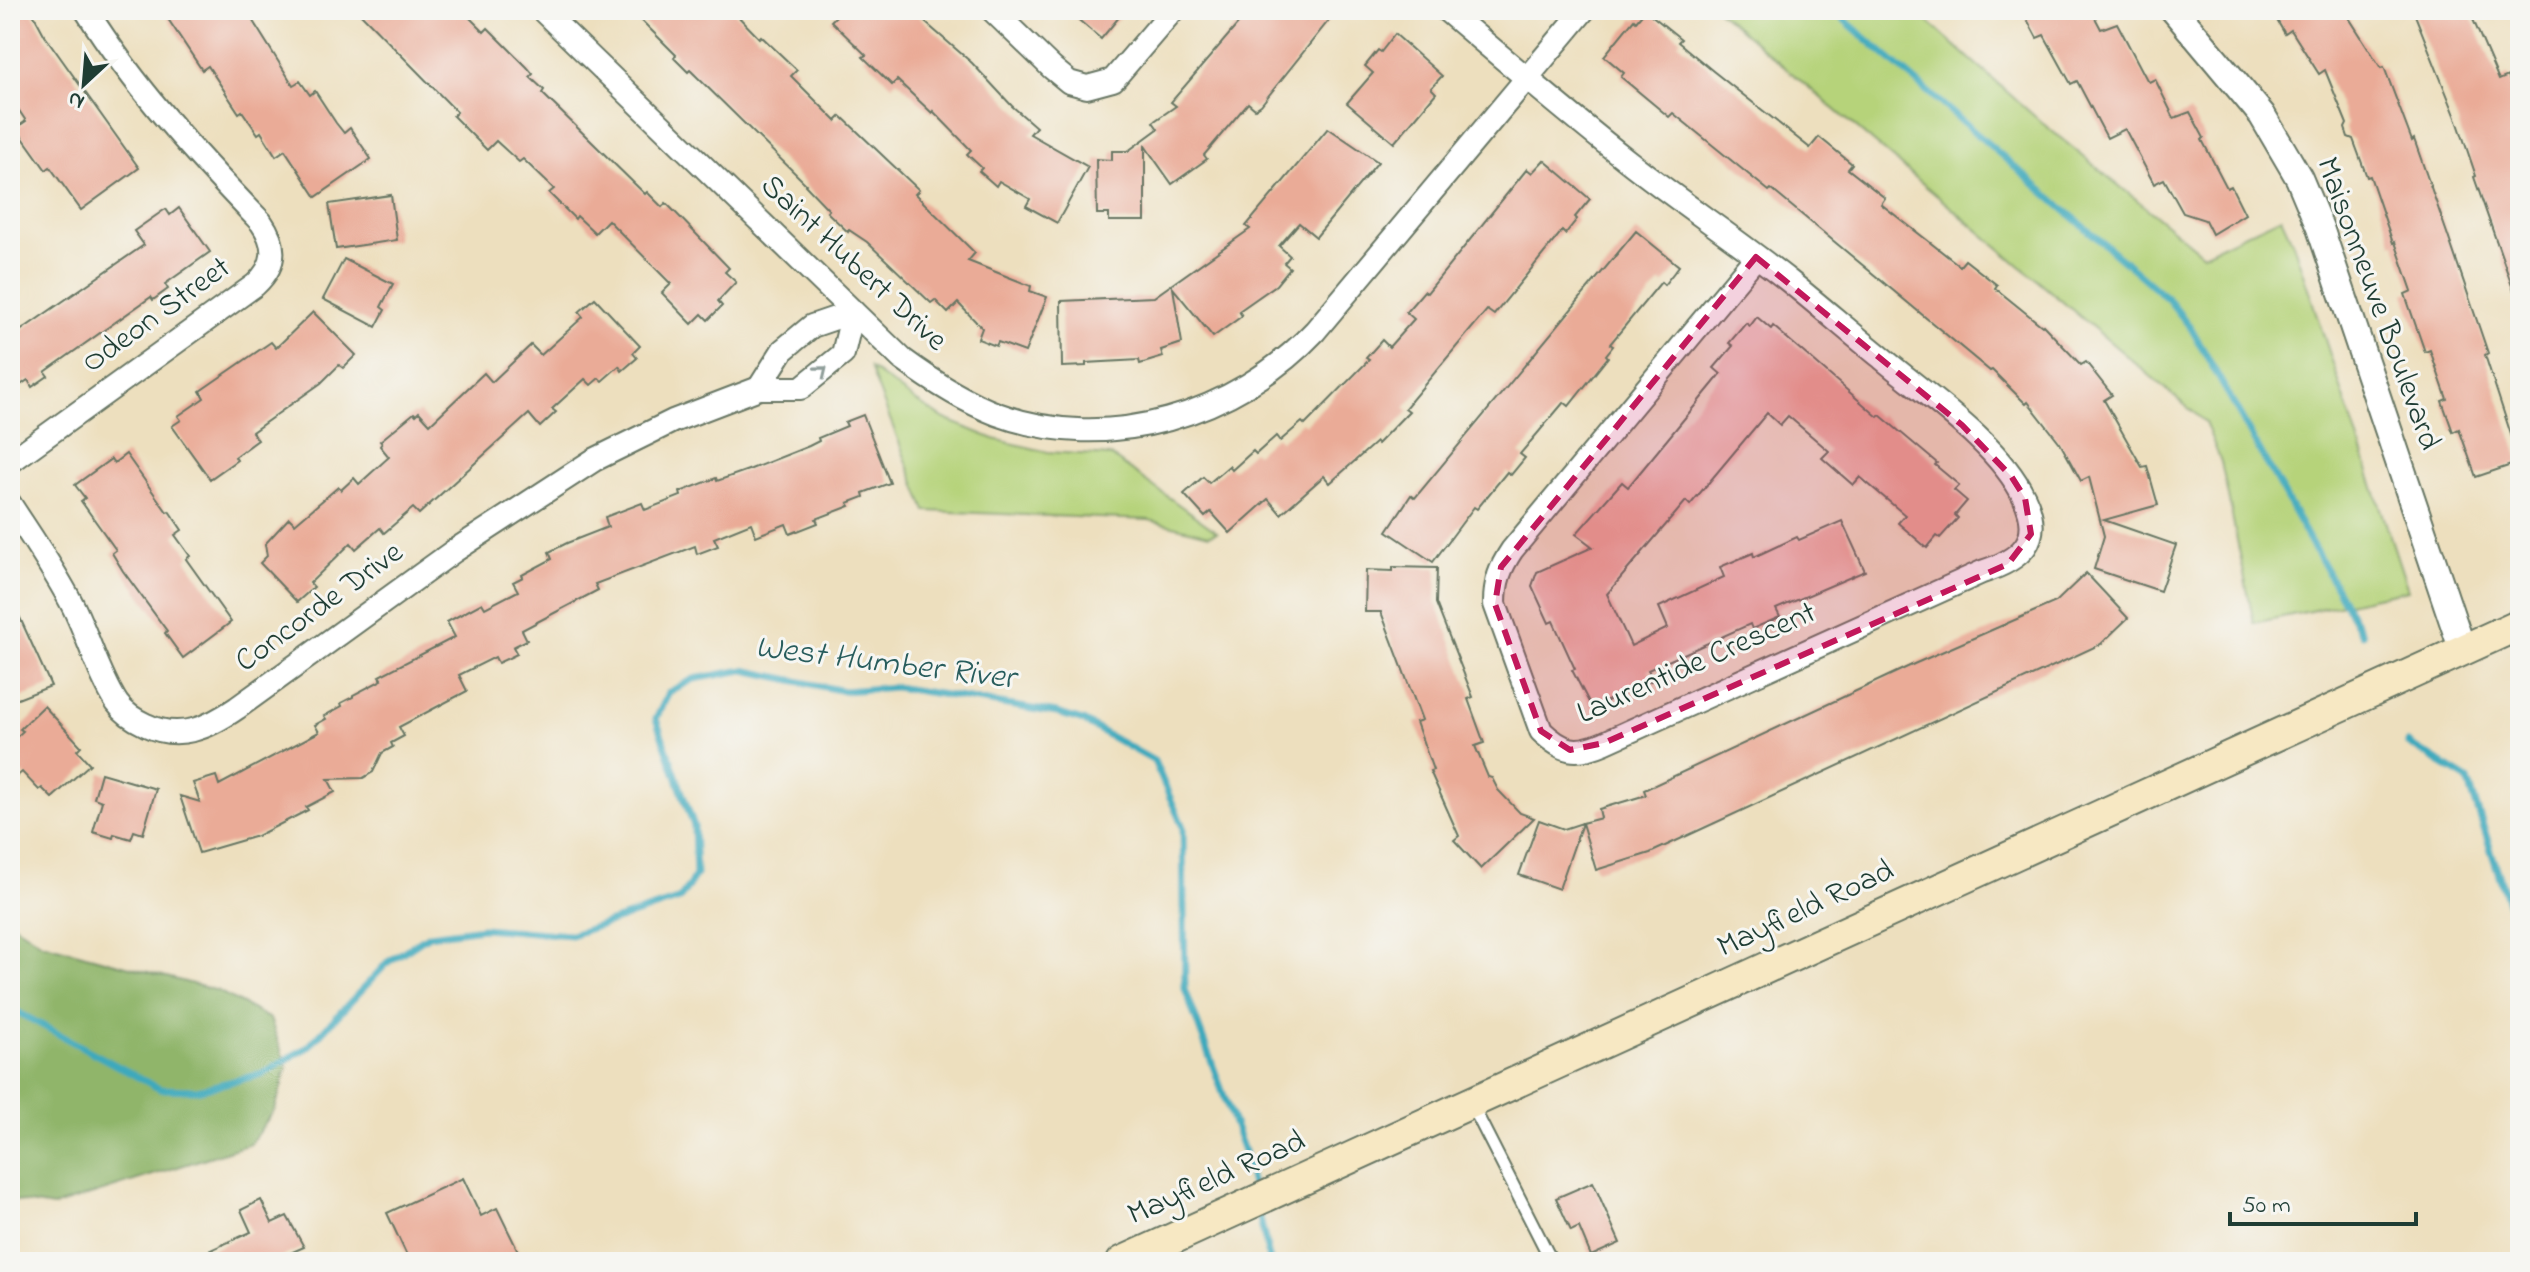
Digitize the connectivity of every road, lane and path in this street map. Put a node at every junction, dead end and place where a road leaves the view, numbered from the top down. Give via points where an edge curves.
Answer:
1 (86, 10) edge
2 (542, 10) edge
3 (992, 10) edge
4 (1173, 10) edge
5 (1446, 10) edge
6 (1584, 10) edge
7 (2174, 10) edge
8 (1527, 78) junction
9 (1756, 257) junction
10 (853, 312) junction
11 (759, 388) junction
12 (10, 462) edge
13 (10, 504) edge
14 (2520, 624) edge
15 (2463, 651) junction
16 (1471, 1103) junction
17 (1122, 1262) edge
18 (1552, 1262) edge

1 - 12 street, Odeon Street via 161,114 261,222 271,236 273,254 255,285
2 - 10 street, Saint Hubert Drive
3 - 4 street via 1069,82 1087,87 1113,80
5 - 8 street, Laurentide Crescent
6 - 8 street, Saint Hubert Drive
7 - 15 street, Maisonneuve Boulevard via 2262,115 2299,178
8 - 9 street, Laurentide Crescent
8 - 10 street, Saint Hubert Drive via 1298,349 1245,388 1189,413 1145,426 1090,431 999,414 930,380
9 - 9 street, Laurentide Crescent via 1501,567 1495,604 1541,731 1570,750 1585,751 1604,743 2008,564 2031,534 2025,498 1994,454
10 - 11 street via 812,326 783,350
11 -> 10 street, Concorde Drive via 801,388 832,363 843,354
11 - 13 street, Concorde Drive via 673,421 594,460 454,551 218,721 182,733 151,728 119,707 72,604
14 - 15 main road, Mayfield Road
15 - 16 main road, Mayfield Road
16 - 17 main road, Mayfield Road
16 - 18 lane

